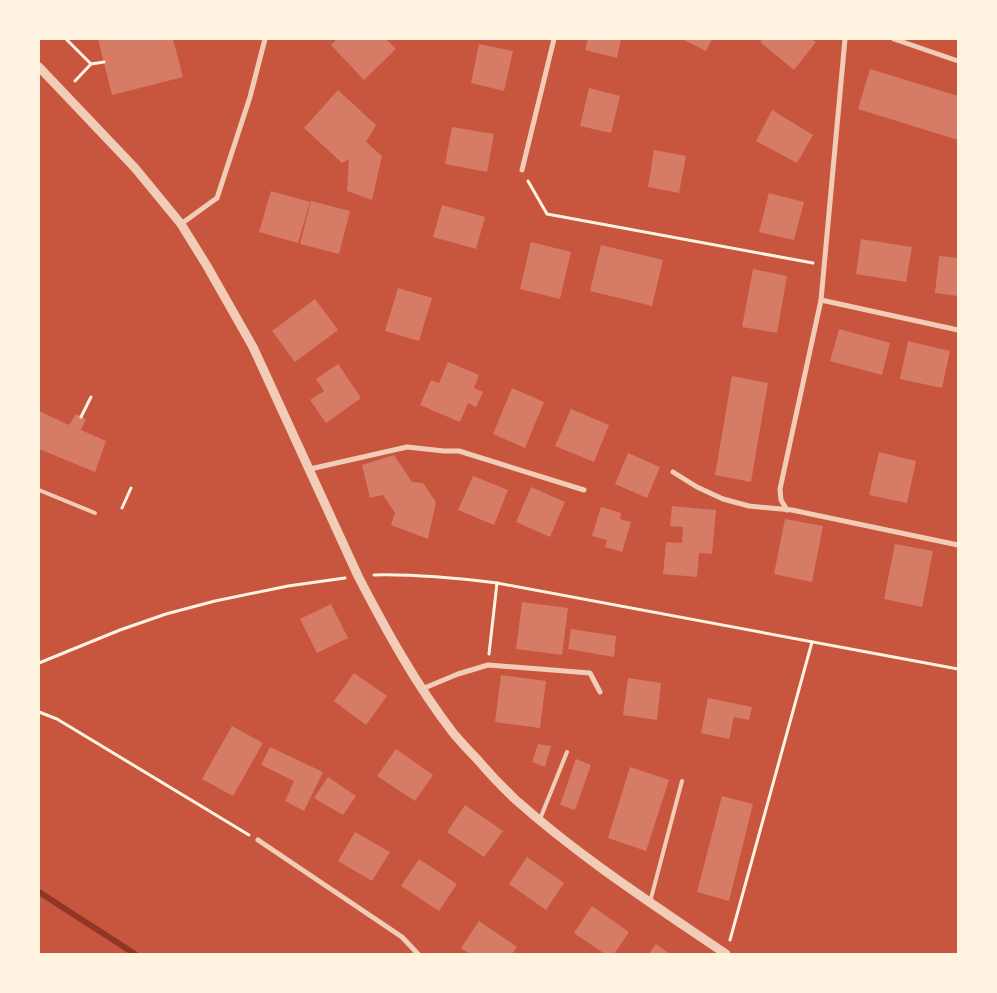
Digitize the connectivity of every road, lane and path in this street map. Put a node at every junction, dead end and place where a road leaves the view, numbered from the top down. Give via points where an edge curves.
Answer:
1 (66, 39) edge
2 (265, 39) edge
3 (554, 39) edge
4 (844, 39) edge
5 (894, 39) edge
6 (958, 61) edge
7 (104, 62) dead end
8 (91, 64) junction
9 (39, 67) edge
10 (75, 80) dead end
11 (522, 170) joint
12 (181, 224) junction
13 (824, 265) junction
14 (821, 300) junction
15 (958, 330) edge
16 (91, 397) dead end
17 (81, 417) dead end
18 (310, 469) junction
19 (673, 472) dead end
20 (131, 488) dead end
21 (39, 490) edge
22 (584, 490) dead end
23 (122, 508) dead end
24 (787, 510) junction
25 (95, 513) dead end
26 (958, 544) edge
27 (358, 576) junction
28 (497, 583) junction
29 (812, 642) junction
30 (39, 663) edge
31 (488, 665) junction
32 (958, 669) edge
33 (422, 689) junction
34 (600, 692) dead end
35 (39, 712) edge
36 (567, 752) dead end
37 (682, 781) dead end
38 (539, 820) junction
39 (258, 840) joint
40 (650, 902) junction
41 (729, 945) dead end
42 (418, 954) edge
43 (726, 954) edge

1 - 8 path
2 - 12 street via 217,198
3 - 11 street
4 - 13 street
5 - 6 street
7 - 8 path
8 - 10 path
9 - 12 street via 134,168
11 - 13 path via 547,214
12 - 18 street via 253,347
13 - 14 street
14 - 15 street
14 - 24 street via 780,489 781,500
16 - 17 path
18 - 22 street via 408,447 459,451
18 - 27 street
19 - 24 street via 723,499 748,506
20 - 23 path
21 - 25 lane
24 - 26 street
27 - 28 path via 419,575
27 - 30 path via 215,601 120,630
27 - 33 street
28 - 29 path
28 - 31 path
29 - 32 path
29 - 41 path
31 - 33 street
31 - 34 street via 590,674
33 - 38 street via 454,734
35 - 39 path via 57,719
36 - 38 lane
37 - 40 lane
38 - 40 street
39 - 42 street via 402,937
40 - 43 street

